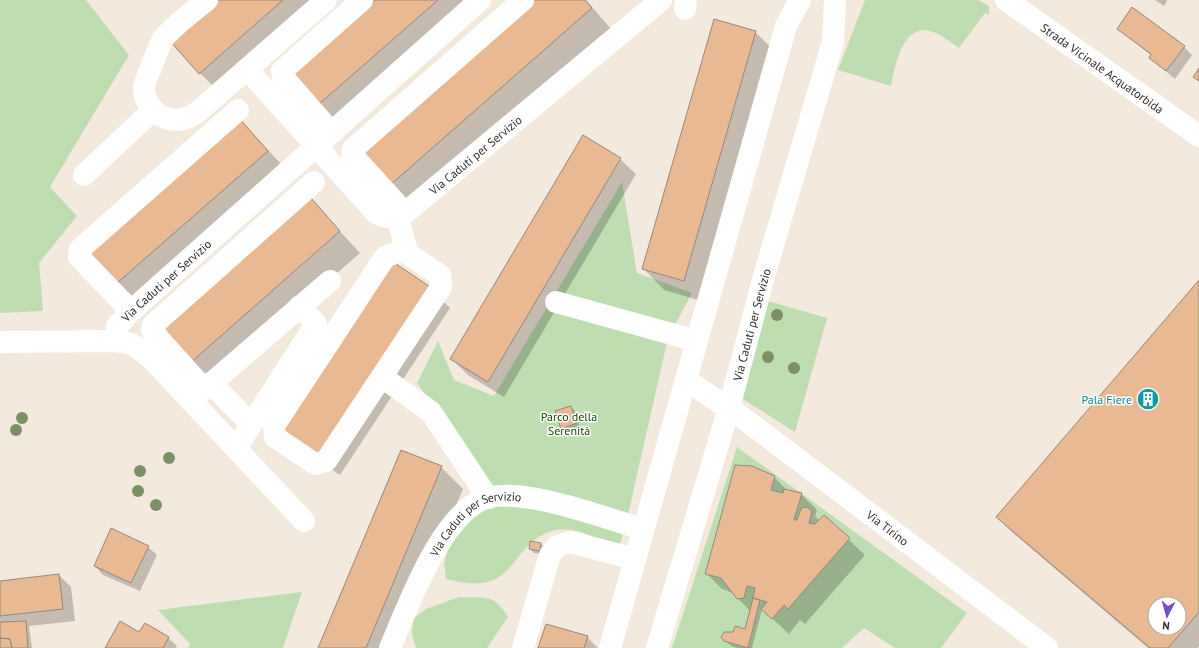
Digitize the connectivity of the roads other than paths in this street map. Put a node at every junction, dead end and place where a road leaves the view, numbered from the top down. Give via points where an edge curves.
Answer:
1 (207, 0) edge
2 (326, 0) edge
3 (362, 0) edge
4 (480, 0) edge
5 (523, 0) edge
6 (646, 0) edge
7 (661, 0) edge
8 (799, 0) edge
9 (835, 0) edge
10 (1006, 0) edge
11 (638, 19) junction
12 (247, 69) junction
13 (153, 110) junction
14 (238, 110) dead end
15 (1199, 136) edge
16 (324, 140) junction
17 (84, 174) dead end
18 (314, 182) dead end
19 (401, 215) junction
20 (406, 249) junction
21 (330, 281) dead end
22 (556, 302) dead end
23 (300, 306) junction
24 (131, 311) junction
25 (116, 341) junction
26 (697, 341) junction
27 (0, 342) edge
28 (382, 377) junction
29 (686, 380) junction
30 (202, 391) junction
31 (729, 408) junction
32 (251, 424) junction
33 (236, 448) junction
34 (488, 498) junction
35 (304, 522) dead end
36 (643, 529) junction
37 (635, 559) junction
38 (390, 648) edge
39 (523, 648) edge
40 (610, 648) edge
41 (657, 648) edge
42 (1047, 648) edge

1 - 13 street via 163,39 144,87 146,100
2 - 12 street
3 - 16 street via 282,71 283,77
4 - 16 street, Via Caduti per Servizio
5 - 19 street via 353,149 352,156
6 - 11 street, Via Caduti per Servizio
7 - 11 street, Via Caduti per Servizio
8 - 26 street via 786,26
9 - 31 street, Via Caduti per Servizio via 833,42 764,276
10 - 15 street, Strada Vicinale Acquatorbida
11 - 19 street, Via Caduti per Servizio
12 - 13 street via 189,118 176,120 164,117
12 - 16 street
13 - 17 street
14 - 24 street via 80,249 79,257
16 - 19 street via 376,213 382,217
16 - 24 street, Via Caduti per Servizio
18 - 30 street via 153,325 152,332
19 - 20 street
20 - 28 street via 408,254 440,275 441,287
20 - 28 street via 385,257 274,426 275,437 315,464 326,462
21 - 23 street
22 - 26 street
23 - 30 street
23 - 32 street via 316,324
24 - 25 street, Via Caduti per Servizio via 117,326
25 - 27 street
25 - 30 street, Via Caduti per Servizio via 132,344
26 - 29 street
28 - 34 street via 432,412
29 - 31 street, Via Tirino
29 - 36 street
30 - 32 street
30 - 33 street, Via Caduti per Servizio
31 - 41 street, Via Caduti per Servizio
31 - 42 street, Via Tirino
32 - 33 street
33 - 35 street, Via Caduti per Servizio
34 - 36 street, Via Caduti per Servizio via 505,495 544,501
34 - 38 street, Via Caduti per Servizio via 464,512 425,565
36 - 37 street
37 - 39 street via 570,542 557,546 550,555
37 - 40 street

